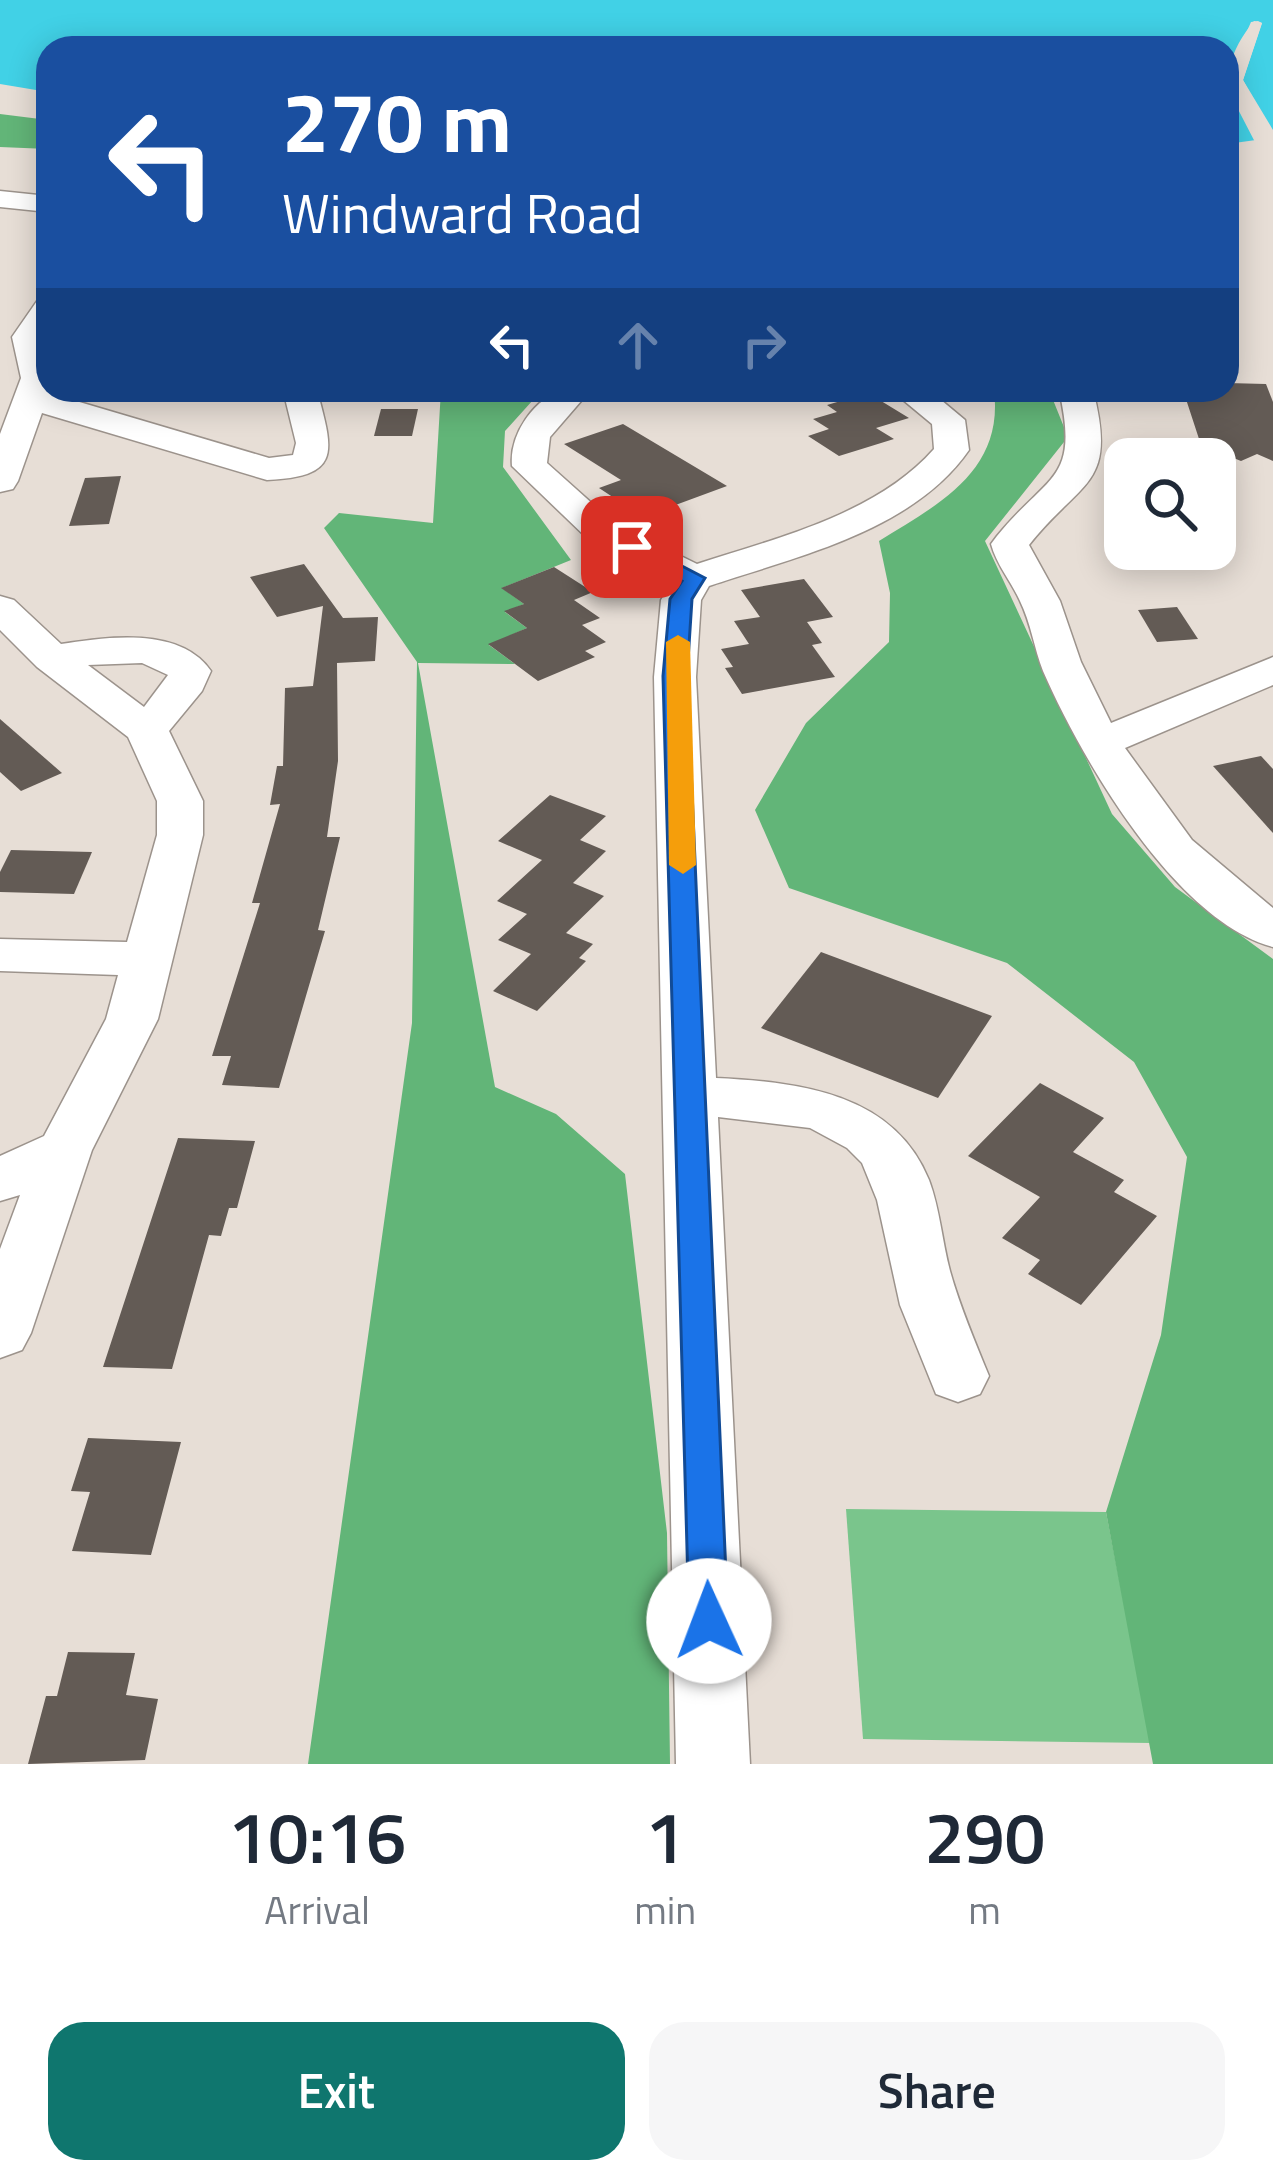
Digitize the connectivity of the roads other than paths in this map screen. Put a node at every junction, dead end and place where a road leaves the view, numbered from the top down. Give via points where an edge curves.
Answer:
1 (0, 199) edge
2 (36, 203) edge
3 (14, 336) edge
4 (36, 364) edge
5 (36, 379) edge
6 (33, 399) junction
7 (36, 400) edge
8 (43, 402) edge
9 (303, 402) edge
10 (563, 402) edge
11 (933, 402) edge
12 (1079, 402) edge
13 (0, 482) edge
14 (694, 578) junction
15 (0, 608) edge
16 (52, 658) junction
17 (1273, 670) edge
18 (147, 730) junction
19 (1102, 742) junction
20 (1273, 931) edge
21 (0, 955) edge
22 (147, 959) junction
23 (691, 1096) junction
24 (64, 1150) junction
25 (0, 1180) edge
26 (0, 1333) edge
27 (958, 1376) dead end
28 (713, 1764) edge

1 - 2 street
3 - 4 street
5 - 6 street
6 - 7 street
6 - 13 street
8 - 9 street via 267,469 310,460
10 - 14 street via 533,430 530,466 601,531
11 - 14 street via 952,419 954,435 932,478 912,494
12 - 19 street via 1090,452 1083,471 1010,544
14 - 23 street via 681,599 675,676
15 - 16 street
16 - 18 street
16 - 18 street via 139,651 184,665 187,682
17 - 19 street
18 - 22 street via 180,801 181,835
19 - 20 street via 1181,860
21 - 22 street
22 - 24 street via 132,1019
23 - 27 street via 843,1118 869,1135 901,1179 918,1260
23 - 28 street
24 - 25 street
24 - 26 street

